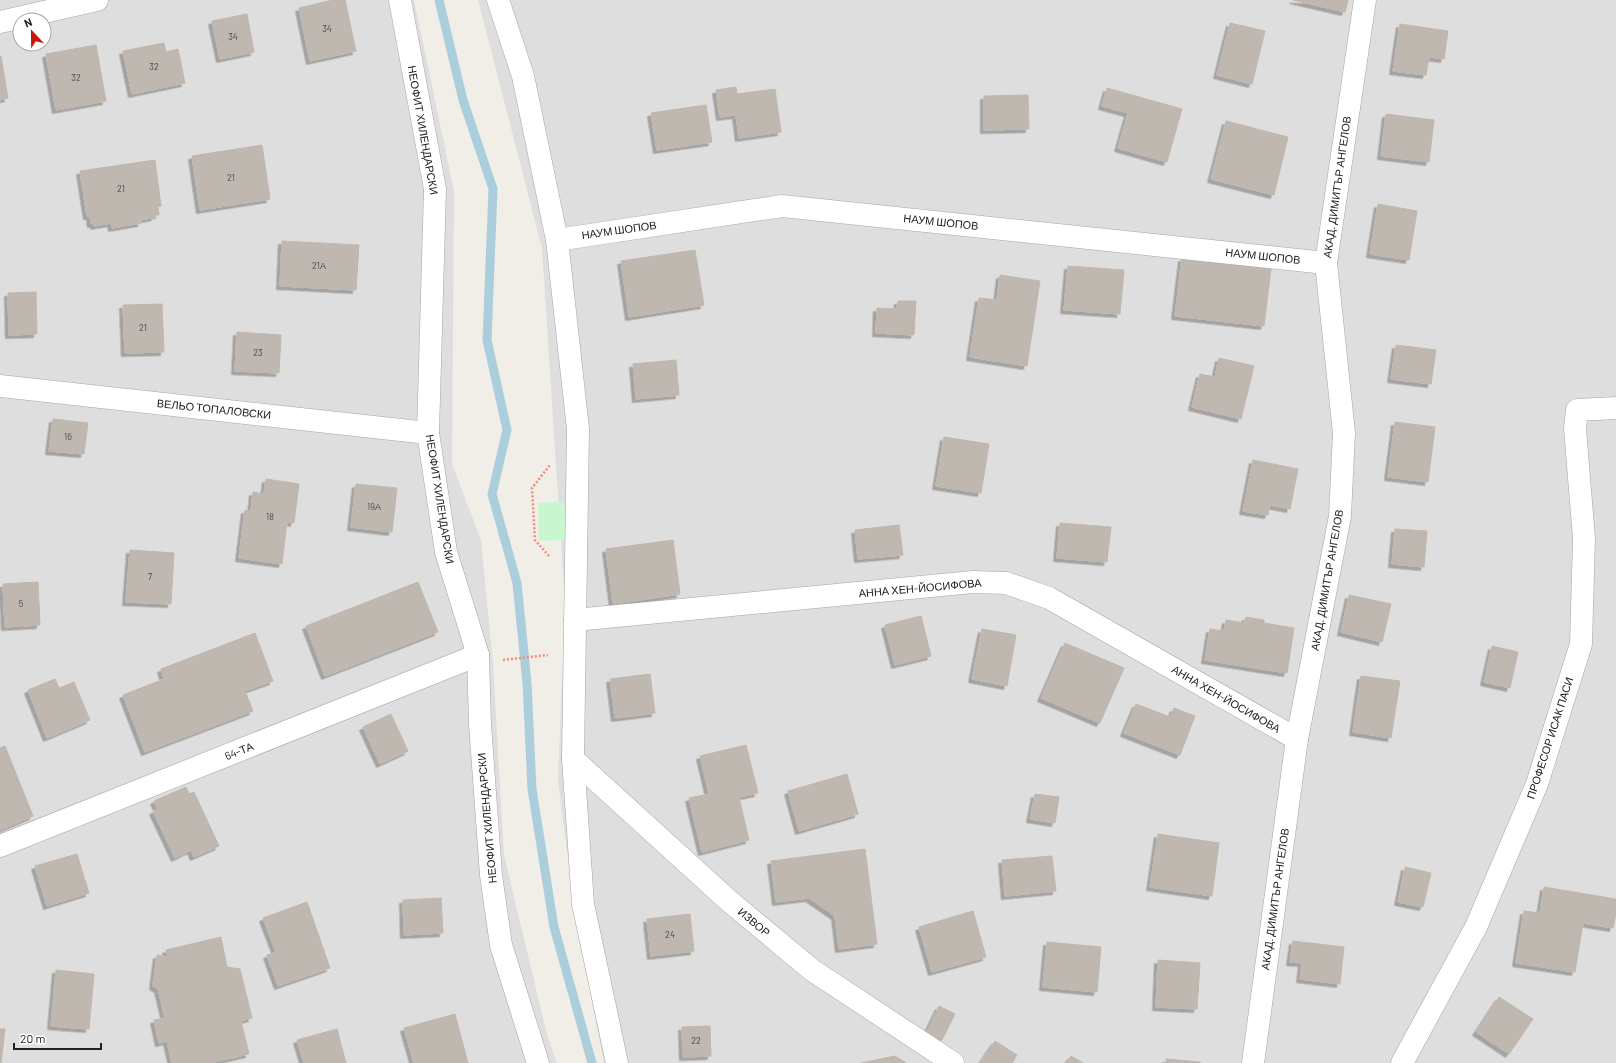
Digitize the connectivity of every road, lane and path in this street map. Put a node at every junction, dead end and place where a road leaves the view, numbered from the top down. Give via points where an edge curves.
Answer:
1 (97, 0) edge
2 (400, 0) edge
3 (498, 0) edge
4 (1365, 0) edge
5 (0, 22) edge
6 (557, 240) junction
7 (1326, 263) junction
8 (0, 386) edge
9 (1616, 408) edge
10 (428, 433) junction
11 (576, 620) junction
12 (478, 655) junction
13 (542, 655) dead end
14 (506, 659) dead end
15 (1297, 739) junction
16 (572, 759) junction
17 (0, 846) edge
18 (538, 1063) edge
19 (617, 1063) edge
20 (953, 1063) edge
21 (1253, 1063) edge
22 (1402, 1063) edge

1 - 5 street
2 - 10 street, НЕОФИТ ХИЛЕНДАРСКИ via 435,189
3 - 6 street via 523,76
4 - 7 street, АКАД. ДИМИТЪР АНГЕЛОВ
6 - 7 street, НАУМ ШОПОВ via 782,206
6 - 11 street via 578,429
7 - 15 street, АКАД. ДИМИТЪР АНГЕЛОВ via 1344,433 1340,508
8 - 10 street, ВЕЛЬО ТОПАЛОВСКИ
9 - 22 street, ПРОФЕСОР ИСАК ПАСИ via 1577,410 1575,429 1584,538 1581,644 1537,784 1476,927
10 - 12 street, НЕОФИТ ХИЛЕНДАРСКИ via 446,552
11 - 15 street, АННА ХЕН-ЙОСИФОВА via 973,582 1006,583 1049,598
11 - 16 street
12 - 17 street, 64-ТА
12 - 18 street, НЕОФИТ ХИЛЕНДАРСКИ via 480,724 491,875 501,945
13 - 14 path
15 - 21 street, АКАД. ДИМИТЪР АНГЕЛОВ
16 - 19 street via 583,904
16 - 20 street, ИЗВОР via 728,900 812,970

